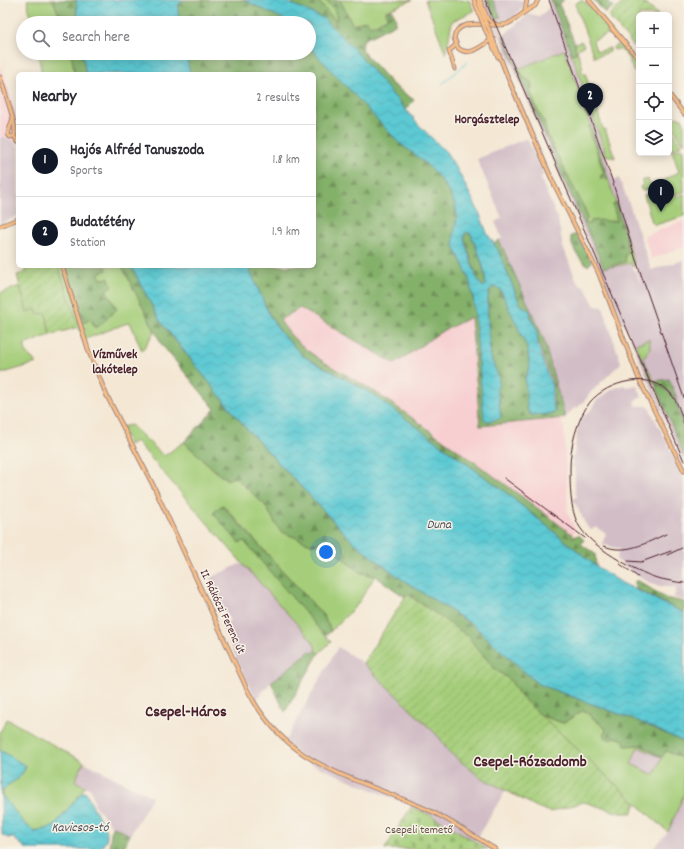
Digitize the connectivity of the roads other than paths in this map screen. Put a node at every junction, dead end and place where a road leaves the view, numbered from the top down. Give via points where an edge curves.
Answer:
1 (474, 0) edge
2 (479, 0) edge
3 (537, 0) edge
4 (589, 1) edge
5 (527, 3) edge
6 (484, 21) junction
7 (500, 25) junction
8 (491, 39) junction
9 (456, 45) junction
10 (636, 56) edge
11 (455, 69) dead end
12 (0, 77) edge
13 (672, 98) edge
14 (684, 114) edge
15 (12, 115) junction
16 (9, 130) junction
17 (14, 130) junction
18 (14, 136) junction
19 (16, 139) edge
20 (16, 220) edge
21 (0, 226) edge
22 (63, 268) edge
23 (684, 471) edge
24 (495, 849) edge

1 - 6 main road
2 - 6 main road
2 - 7 main road via 489,22
3 - 5 main road via 535,6
4 - 10 main road
5 - 7 main road via 524,12 509,23
6 - 8 main road, bridge
7 - 9 main road via 463,26 454,35
8 - 9 main road via 470,52 462,51
8 - 23 main road via 553,182 599,274 639,379
9 - 11 main road via 449,51
12 - 15 main road
13 - 14 main road
15 - 16 main road
15 - 17 main road
16 - 17 main road
16 - 18 main road via 9,136
17 - 18 main road
18 - 19 main road
20 - 21 main road
22 - 24 main road, II. Rákóczi Ferenc út via 89,352 106,394 154,487 263,717 285,741 313,761 431,811

